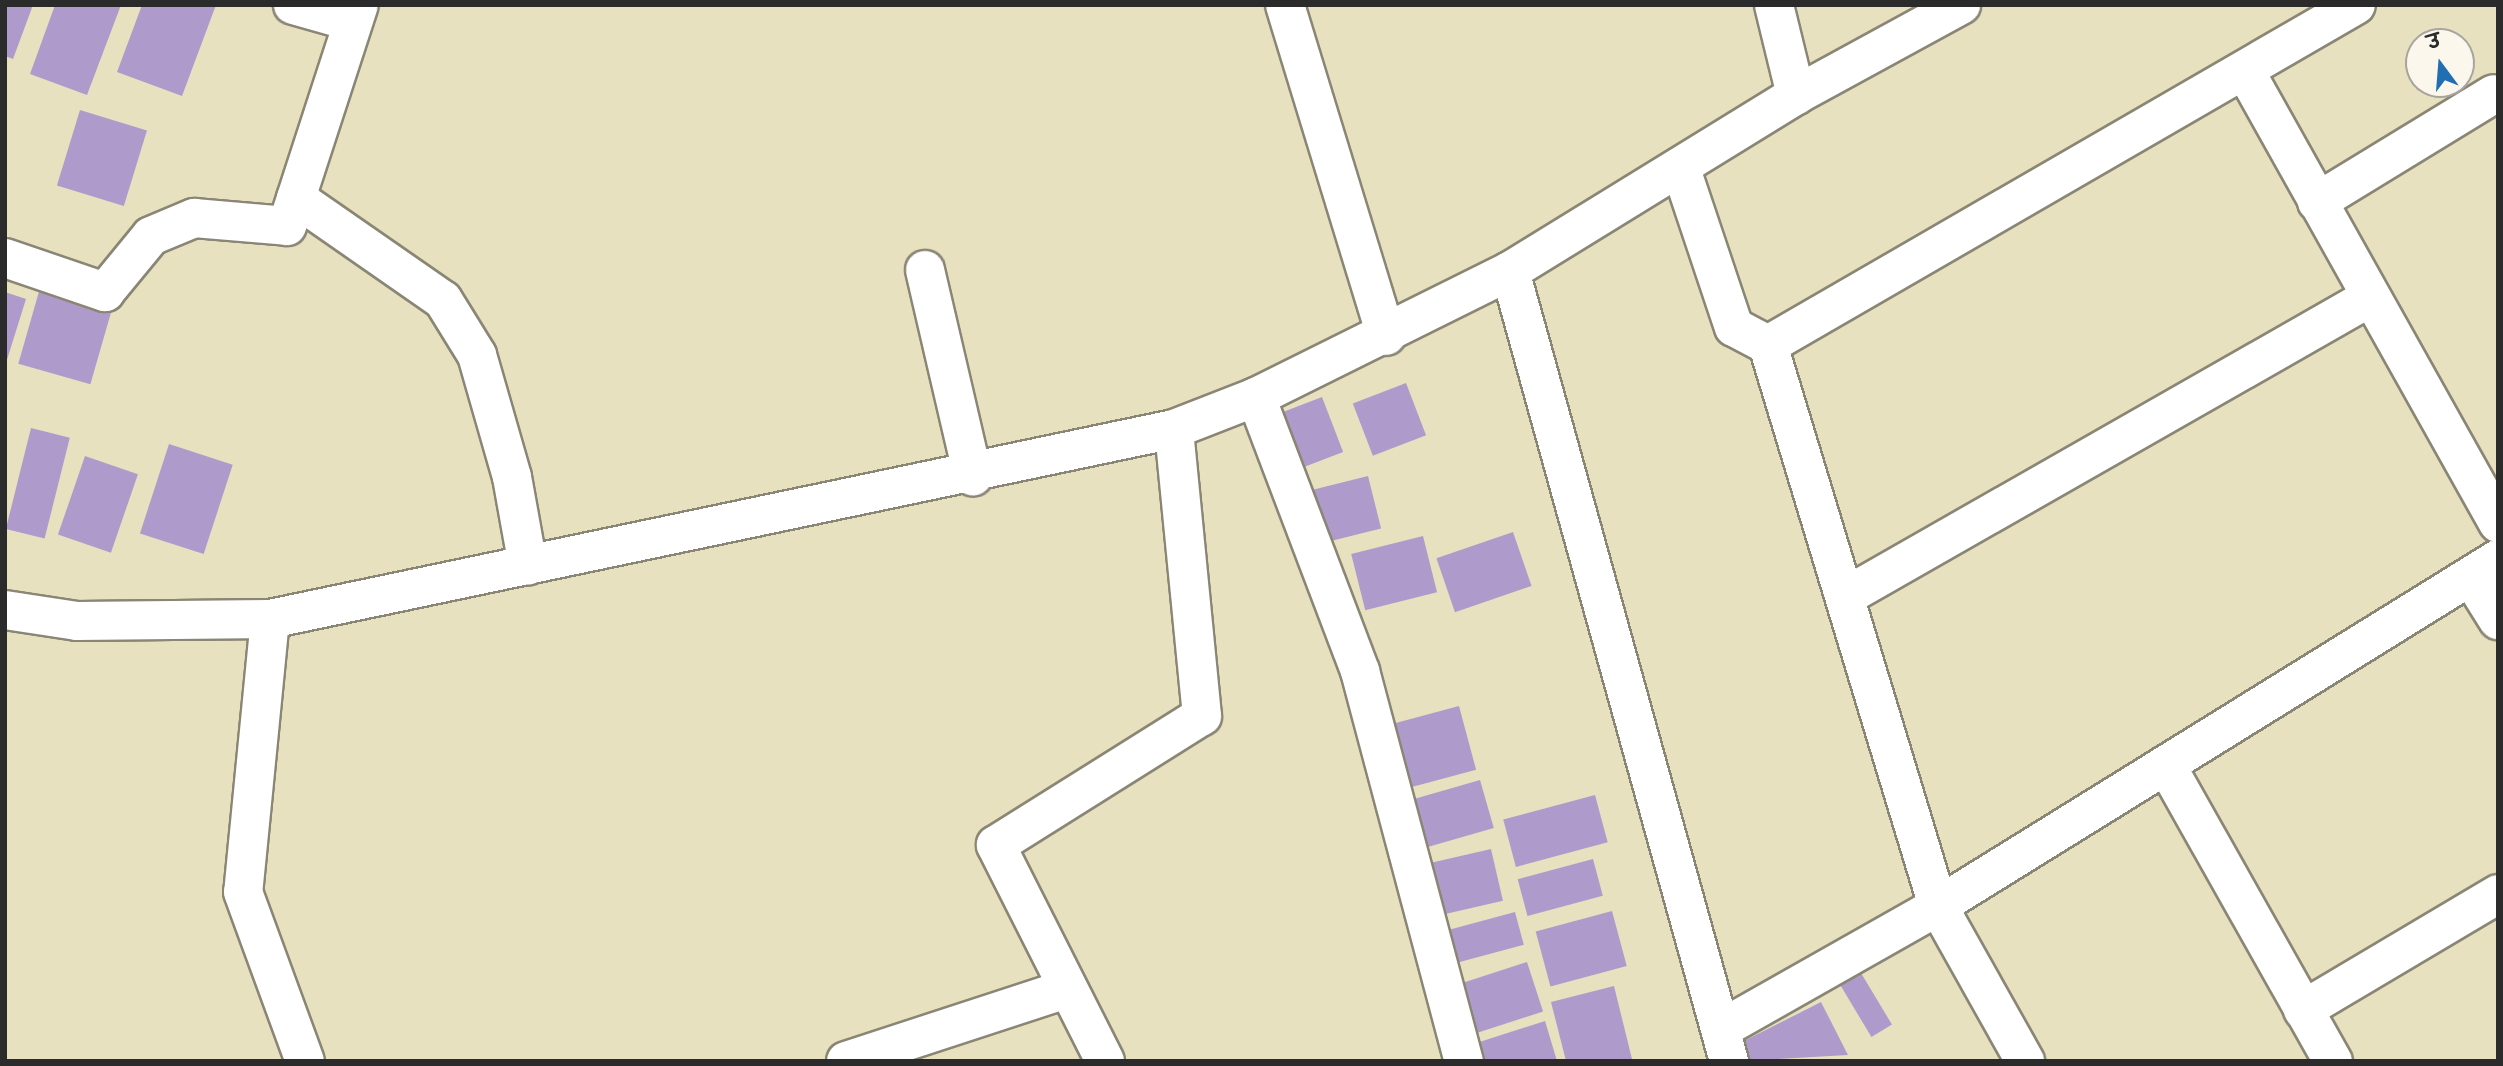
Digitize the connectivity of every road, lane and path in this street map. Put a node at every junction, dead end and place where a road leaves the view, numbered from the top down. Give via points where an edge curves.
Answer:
1 (293, 5) edge
2 (1286, 5) edge
3 (1774, 5) edge
4 (1961, 5) edge
5 (2356, 5) edge
6 (356, 14) edge
7 (2245, 71) junction
8 (2494, 94) dead end
9 (1796, 95) junction
10 (1681, 169) junction
11 (296, 198) junction
12 (2317, 202) junction
13 (5, 258) edge
14 (925, 270) dead end
15 (1510, 271) junction
16 (2369, 298) junction
17 (1386, 336) junction
18 (1768, 345) junction
19 (1256, 397) junction
20 (1174, 429) junction
21 (973, 476) junction
22 (2498, 523) edge
23 (528, 566) junction
24 (2484, 568) edge
25 (1848, 595) junction
26 (5, 610) edge
27 (270, 619) junction
28 (2498, 620) edge
29 (2166, 765) junction
30 (2498, 894) edge
31 (1938, 906) junction
32 (1066, 989) junction
33 (2303, 1010) junction
34 (1725, 1045) edge
35 (305, 1061) edge
36 (846, 1061) edge
37 (1105, 1061) edge
38 (1464, 1061) edge
39 (2025, 1061) edge
40 (2333, 1061) edge

1 - 6 street
2 - 17 street
3 - 9 street
4 - 9 street
5 - 7 street
6 - 11 street
7 - 12 street
7 - 18 street
8 - 12 street
9 - 10 street
10 - 15 street
10 - 18 street via 1734,327
11 - 13 street via 287,226 194,218 150,236 105,292
11 - 23 street via 443,300 477,355 512,477
12 - 16 street
14 - 21 street
15 - 17 street
15 - 34 street
16 - 22 street
16 - 25 street
17 - 19 street
18 - 25 street
19 - 20 street
19 - 38 street via 1360,671
20 - 21 street
20 - 32 street via 1202,716 996,845
21 - 23 street
23 - 27 street
24 - 28 street
24 - 29 street
25 - 31 street
26 - 27 street via 77,621
27 - 35 street via 243,892
29 - 31 street
29 - 33 street
30 - 33 street
31 - 34 street
31 - 39 street
32 - 36 street
32 - 37 street
33 - 40 street

